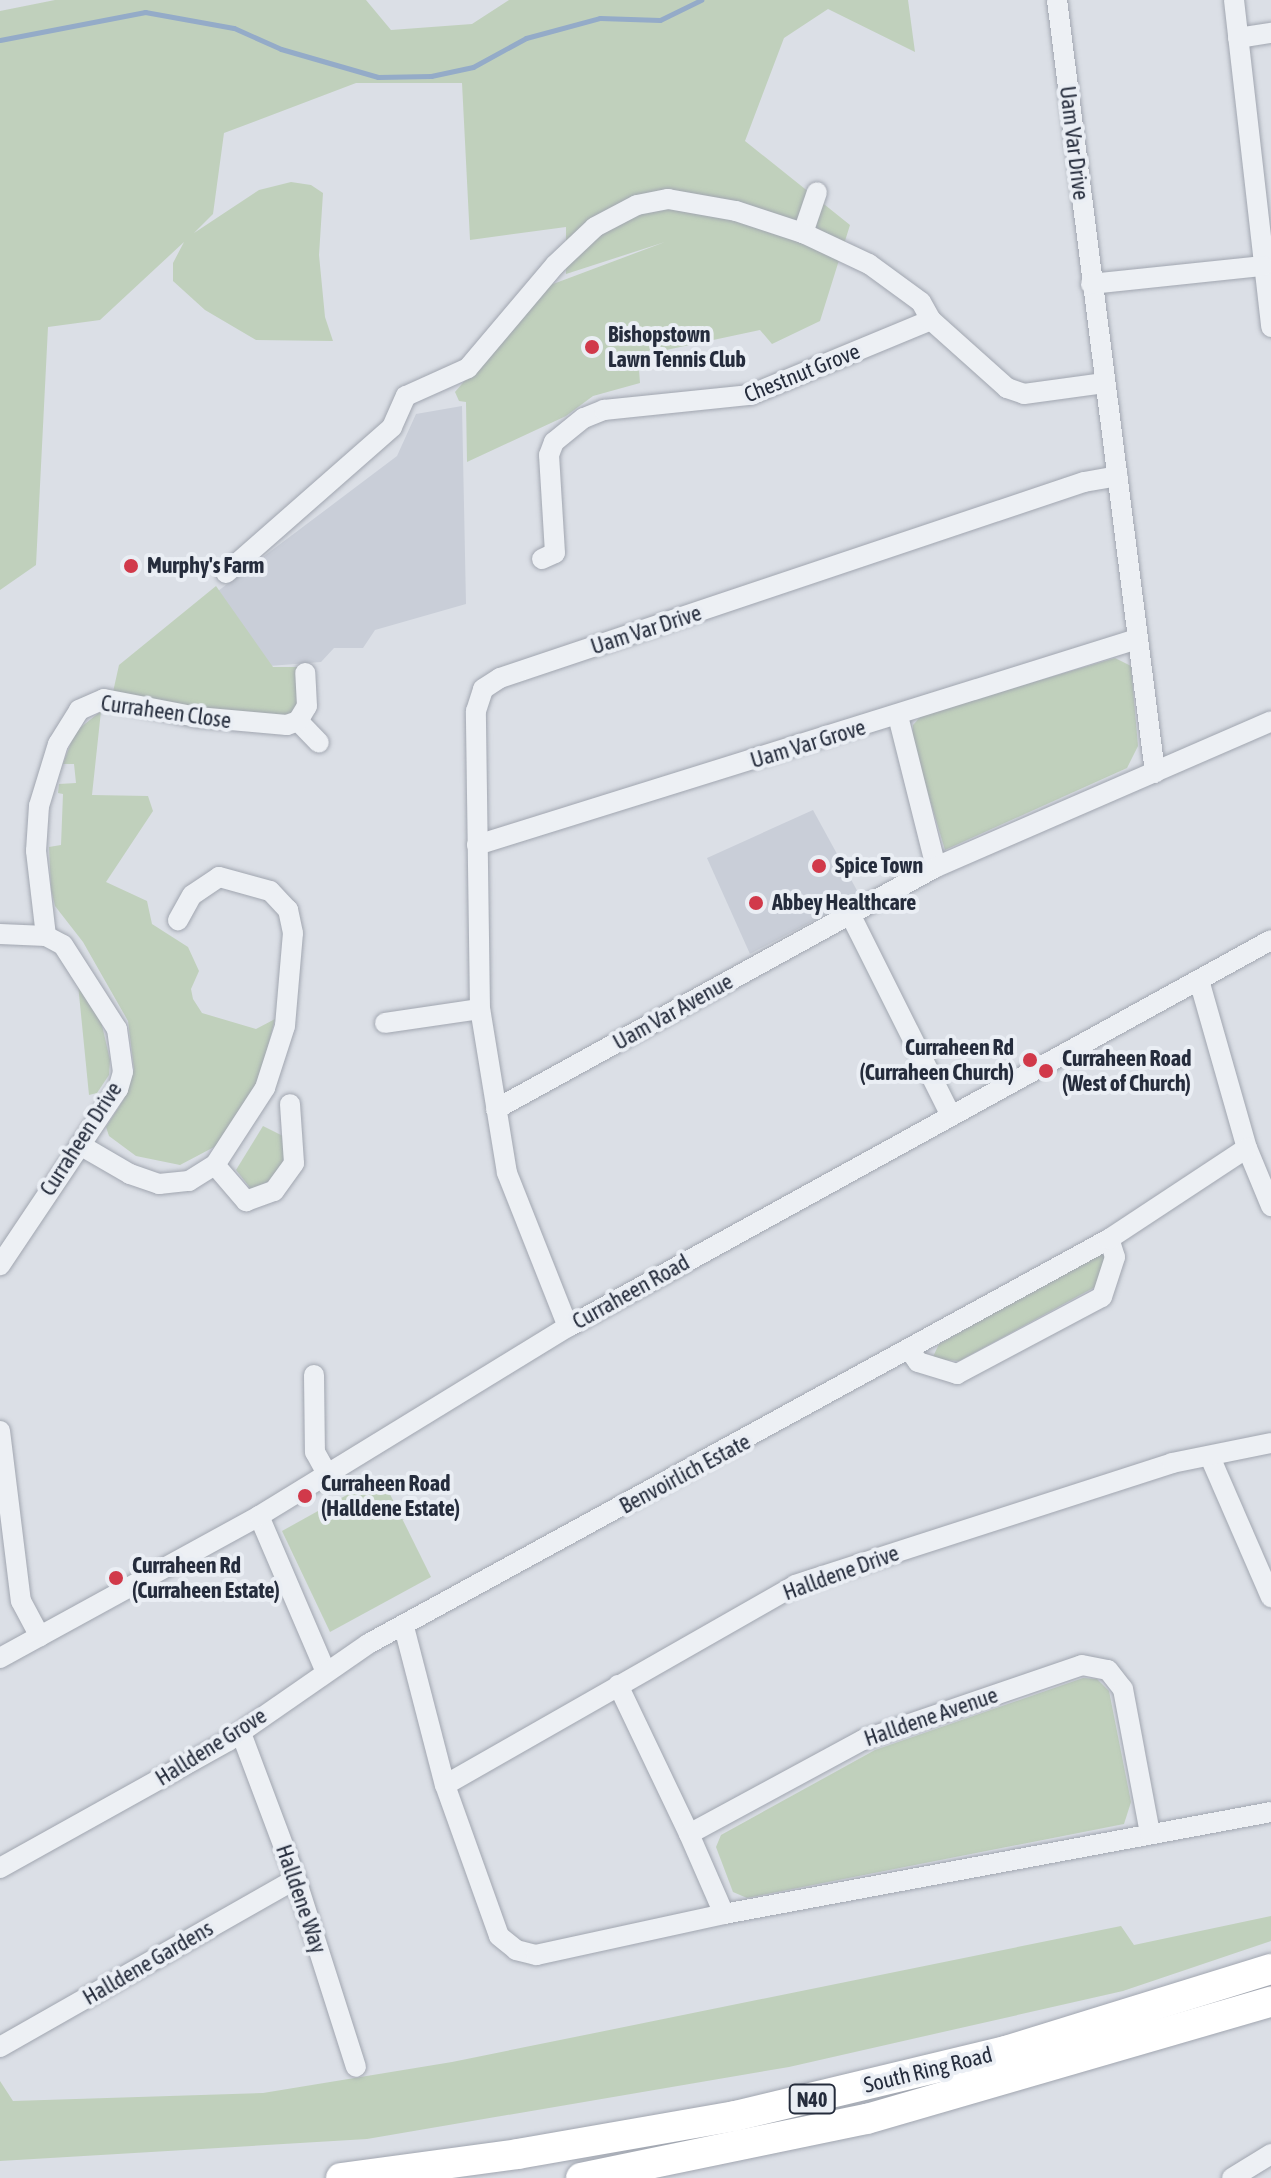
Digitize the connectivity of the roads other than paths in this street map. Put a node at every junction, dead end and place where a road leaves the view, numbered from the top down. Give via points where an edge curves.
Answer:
1 (1057, 0) edge
2 (1234, 0) edge
3 (1271, 33) edge
4 (1238, 38) junction
5 (817, 192) dead end
6 (803, 233) junction
7 (1263, 266) junction
8 (1091, 284) junction
9 (931, 320) junction
10 (1271, 327) edge
11 (1104, 383) junction
12 (1117, 476) junction
13 (542, 559) dead end
14 (226, 573) dead end
15 (1137, 639) junction
16 (305, 673) dead end
17 (898, 716) junction
18 (298, 721) junction
19 (1271, 721) edge
20 (319, 743) dead end
21 (1155, 773) junction
22 (477, 845) junction
23 (936, 867) junction
24 (850, 914) junction
25 (178, 920) dead end
26 (0, 934) edge
27 (46, 936) junction
28 (1271, 940) edge
29 (1199, 980) junction
30 (480, 1009) junction
31 (385, 1023) dead end
32 (290, 1104) dead end
33 (496, 1109) junction
34 (950, 1114) junction
35 (80, 1145) junction
36 (1247, 1148) junction
37 (215, 1165) junction
38 (1271, 1206) edge
39 (1109, 1239) junction
40 (1, 1260) edge
41 (568, 1327) junction
42 (911, 1352) junction
43 (314, 1375) dead end
44 (1, 1442) edge
45 (1271, 1443) edge
46 (1210, 1457) junction
47 (327, 1474) junction
48 (259, 1516) junction
49 (459, 1596) joint
50 (1271, 1597) edge
51 (404, 1627) junction
52 (40, 1636) junction
53 (0, 1658) edge
54 (325, 1670) junction
55 (618, 1685) junction
56 (241, 1733) junction
57 (445, 1785) junction
58 (1271, 1812) edge
59 (1150, 1833) junction
60 (689, 1834) junction
61 (0, 1868) edge
62 (296, 1879) junction
63 (724, 1914) junction
64 (1271, 1969) edge
65 (1271, 2002) edge
66 (0, 2047) edge
67 (356, 2067) dead end
68 (1271, 2154) edge
69 (341, 2178) edge
70 (581, 2178) edge
71 (1232, 2178) edge

1 - 8 street, Uam Var Drive
2 - 4 street
3 - 4 street
4 - 7 street
5 - 6 street
6 - 9 street via 869,264 921,302
6 - 14 street via 736,211 668,199 637,205 595,227 555,265 468,368 406,396 392,427
7 - 8 street
7 - 10 street
8 - 11 street, Uam Var Drive
9 - 11 street via 1007,388 1024,394
9 - 13 street, Chestnut Grove via 750,395 604,410 584,418 554,442 549,455 555,553
11 - 12 street, Uam Var Drive
12 - 15 street, Uam Var Drive
12 - 22 street, Uam Var Drive via 1084,482 500,678 483,689 476,711
15 - 17 street, Uam Var Grove
15 - 21 street, Uam Var Drive
16 - 18 street via 307,706
17 - 22 street, Uam Var Grove
17 - 23 street
18 - 20 street
18 - 27 street, Curraheen Close via 244,723 104,699 79,710 58,744 39,806 36,851
19 - 21 street, Uam Var Avenue
21 - 23 street, Uam Var Avenue
22 - 30 street, Uam Var Drive
23 - 24 street, Uam Var Avenue
24 - 33 street, Uam Var Avenue
24 - 34 street
25 - 37 street via 192,895 219,877 270,891 288,910 293,933 279,1055 237,1137
26 - 27 street
27 - 35 street, Curraheen Drive via 63,945 100,997 121,1048 118,1089
28 - 29 street, Curraheen Road
29 - 34 street, Curraheen Road
29 - 36 street
30 - 31 street
30 - 33 street, Uam Var Drive
32 - 37 street via 294,1163 274,1191 246,1201
33 - 41 street, Uam Var Drive via 507,1173
34 - 41 street, Curraheen Road
35 - 37 street via 159,1184 189,1181
35 - 40 street, Curraheen Drive
36 - 38 street
36 - 39 street, Benvoirlich Estate
39 - 42 street, Benvoirlich Estate
39 - 42 street via 1115,1257 1102,1297 957,1374 918,1362
41 - 47 street, Curraheen Road
42 - 49 street, Benvoirlich Estate
43 - 47 street via 315,1452
44 - 52 street via 21,1601
45 - 46 street, Halldene Drive
46 - 50 street
46 - 55 street, Halldene Drive via 1172,1463 795,1585
47 - 48 street, Curraheen Road
48 - 52 street, Curraheen Road
48 - 54 street
49 - 51 street, Halldene Grove
51 - 54 street, Halldene Grove
51 - 57 street
52 - 53 street, Curraheen Road
54 - 56 street, Halldene Grove
55 - 57 street, Halldene Drive
55 - 60 street
56 - 61 street, Halldene Grove
56 - 62 street, Halldene Way
57 - 63 street via 499,1936 516,1950 536,1955
58 - 59 street
59 - 60 street, Halldene Avenue via 1123,1689 1108,1670 1082,1665 863,1740
59 - 63 street
60 - 63 street
62 - 66 street, Halldene Gardens
62 - 67 street, Halldene Way
64 - 69 highway, South Ring Road / N40 via 1006,2051 735,2116 463,2163
65 - 70 highway, South Ring Road / N40 via 879,2116
68 - 71 street

